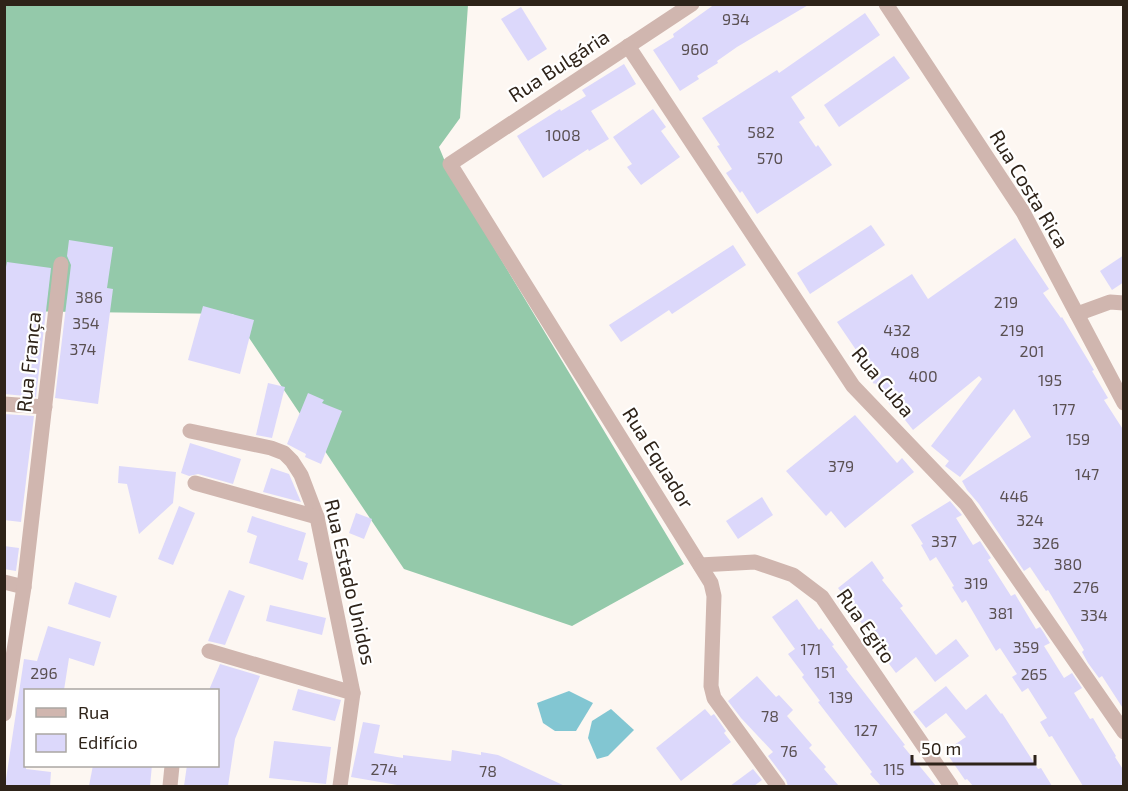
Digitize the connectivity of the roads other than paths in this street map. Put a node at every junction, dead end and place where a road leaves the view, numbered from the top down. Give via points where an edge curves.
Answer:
1 (692, 4) edge
2 (886, 4) edge
3 (628, 46) junction
4 (450, 164) joint
5 (61, 264) dead end
6 (1124, 303) edge
7 (1077, 314) junction
8 (1124, 403) edge
9 (4, 404) edge
10 (45, 407) junction
11 (190, 430) dead end
12 (195, 483) dead end
13 (317, 517) junction
14 (700, 565) junction
15 (4, 582) edge
16 (24, 587) junction
17 (209, 651) dead end
18 (353, 693) junction
19 (4, 714) edge
20 (1124, 732) edge
21 (172, 767) edge
22 (170, 786) edge
23 (340, 786) edge
24 (778, 786) edge
25 (951, 786) edge

1 - 3 street, Rua Bulgária
2 - 7 street, Rua Costa Rica via 1023,212
3 - 4 street, Rua Bulgária
3 - 20 street, Rua Cuba via 853,386 966,504
4 - 14 street, Rua Equador
5 - 10 street, Rua França
6 - 7 street via 1110,302
7 - 8 street, Rua Costa Rica
9 - 10 street
10 - 16 street, Rua França
11 - 13 street, Rua Estado Unidos via 284,453 301,475
12 - 13 street
13 - 18 street, Rua Estado Unidos
14 - 24 street, Rua Equador via 714,596 714,698
14 - 25 street, Rua Egito via 755,562 793,575 822,597
15 - 16 street
16 - 19 street, Rua França
17 - 18 street
18 - 23 street, Rua Estado Unidos
21 - 22 street

